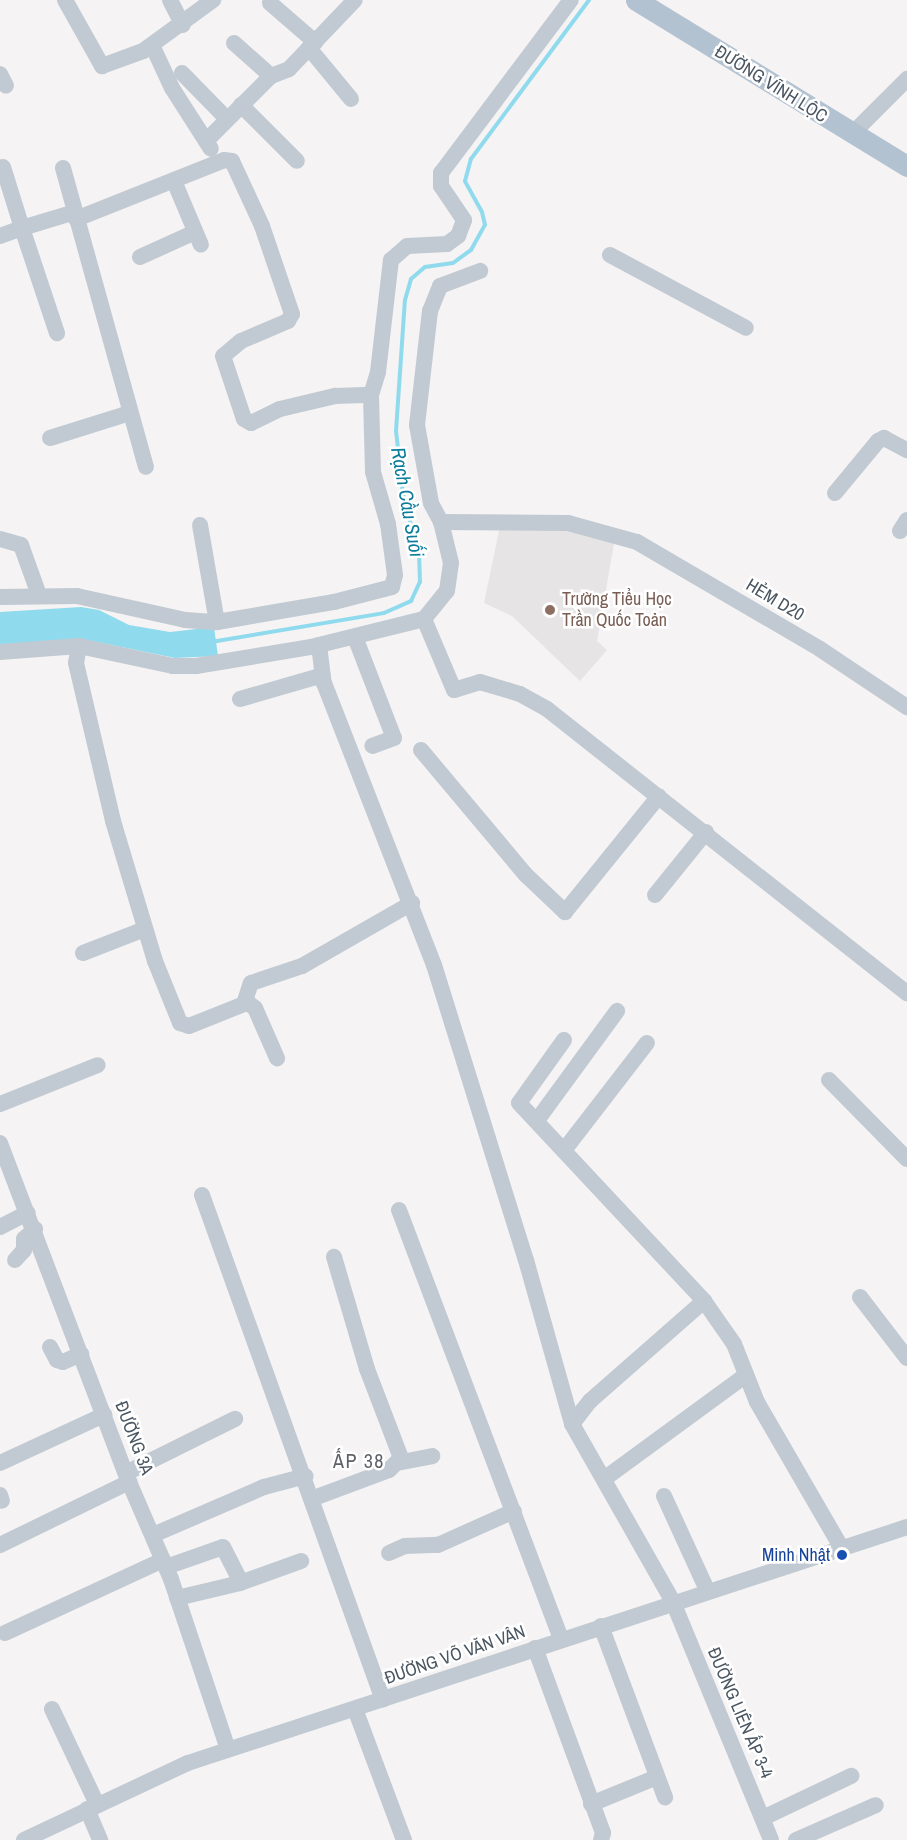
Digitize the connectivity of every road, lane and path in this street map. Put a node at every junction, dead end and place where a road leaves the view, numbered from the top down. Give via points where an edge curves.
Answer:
1 (65, 0) edge
2 (170, 0) edge
3 (213, 0) edge
4 (355, 0) edge
5 (571, 0) edge
6 (636, 0) edge
7 (270, 3) dead end
8 (183, 25) junction
9 (234, 43) dead end
10 (152, 45) junction
11 (312, 45) junction
12 (182, 73) dead end
13 (271, 76) junction
14 (907, 79) edge
15 (351, 99) dead end
16 (241, 105) junction
17 (227, 119) junction
18 (852, 134) junction
19 (206, 141) junction
20 (297, 161) dead end
21 (218, 162) junction
22 (907, 166) edge
23 (3, 167) dead end
24 (63, 168) dead end
25 (174, 181) junction
26 (75, 215) junction
27 (22, 228) junction
28 (0, 236) edge
29 (610, 255) dead end
30 (140, 257) dead end
31 (480, 271) dead end
32 (746, 328) dead end
33 (57, 333) dead end
34 (371, 394) junction
35 (130, 413) junction
36 (50, 438) dead end
37 (907, 450) edge
38 (146, 467) dead end
39 (835, 493) dead end
40 (441, 522) junction
41 (200, 525) dead end
42 (0, 539) edge
43 (39, 595) junction
44 (0, 597) edge
45 (424, 620) junction
46 (217, 622) junction
47 (355, 637) junction
48 (319, 645) junction
49 (79, 646) junction
50 (0, 652) edge
51 (323, 675) junction
52 (240, 699) dead end
53 (907, 707) edge
54 (372, 746) dead end
55 (421, 750) dead end
56 (658, 796) junction
57 (706, 832) junction
58 (655, 895) dead end
59 (412, 903) junction
60 (145, 929) junction
61 (83, 953) dead end
62 (907, 993) edge
63 (247, 1002) junction
64 (617, 1011) dead end
65 (564, 1040) dead end
66 (647, 1043) dead end
67 (277, 1058) dead end
68 (98, 1065) dead end
69 (828, 1080) dead end
70 (0, 1104) edge
71 (538, 1119) junction
72 (0, 1143) edge
73 (565, 1149) junction
74 (907, 1159) edge
75 (202, 1195) dead end
76 (399, 1210) dead end
77 (28, 1213) junction
78 (0, 1227) edge
79 (35, 1229) junction
80 (334, 1257) dead end
81 (15, 1260) dead end
82 (860, 1297) dead end
83 (704, 1301) junction
84 (50, 1347) dead end
85 (81, 1354) junction
86 (907, 1358) edge
87 (746, 1375) junction
88 (104, 1415) junction
89 (235, 1419) dead end
90 (572, 1424) junction
91 (432, 1456) dead end
92 (0, 1463) edge
93 (397, 1463) junction
94 (306, 1476) junction
95 (127, 1477) junction
96 (604, 1479) junction
97 (664, 1496) dead end
98 (314, 1498) junction
99 (514, 1511) junction
100 (907, 1527) edge
101 (153, 1535) junction
102 (0, 1545) edge
103 (841, 1547) junction
104 (389, 1553) dead end
105 (301, 1561) dead end
106 (164, 1563) junction
107 (241, 1582) junction
108 (707, 1590) junction
109 (177, 1598) junction
110 (673, 1602) junction
111 (601, 1626) junction
112 (5, 1633) dead end
113 (561, 1638) junction
114 (535, 1648) junction
115 (383, 1700) junction
116 (52, 1709) dead end
117 (355, 1709) junction
118 (228, 1749) junction
119 (851, 1776) dead end
120 (657, 1777) junction
121 (664, 1797) dead end
122 (591, 1804) junction
123 (876, 1805) dead end
124 (92, 1806) junction
125 (763, 1818) junction
126 (24, 1840) edge
127 (100, 1840) edge
128 (404, 1840) edge
129 (601, 1840) edge
130 (771, 1840) edge
131 (796, 1840) edge

1 - 10 street via 102,66
2 - 8 street
3 - 8 street
4 - 11 street
5 - 34 street via 441,172 441,186 464,220 458,236 447,244 407,246 391,260 378,372
6 - 18 main road, ĐƯỜNG VĨNH LỘC
7 - 11 street
8 - 10 street
9 - 13 street
10 - 19 street via 172,88
11 - 13 street via 289,69
11 - 15 street
12 - 17 street
13 - 16 street
14 - 18 street
16 - 17 street
16 - 20 street
17 - 19 street
18 - 22 main road, ĐƯỜNG VĨNH LỘC
19 - 21 street
21 - 25 street
21 - 34 street via 228,159 236,166 292,314 288,321 241,341 223,356 244,419 251,423 280,409 335,396
23 - 27 street
24 - 26 street
25 - 26 street
25 - 30 street via 198,239
26 - 27 street
26 - 35 street
27 - 28 street
27 - 33 street
29 - 32 street
31 - 40 street via 440,286 430,311 417,425 430,507
34 - 46 street via 373,472 391,523 395,575 392,587 374,594
35 - 36 street
35 - 38 street
37 - 39 street via 884,438 878,441
40 - 45 street via 450,555 450,580 442,600
40 - 53 street, HẺM D20 via 568,523 617,535 740,601
41 - 46 street
42 - 43 street via 21,545
43 - 44 street
43 - 46 street via 77,596 184,620
45 - 47 street
45 - 56 street via 454,690 477,681 526,697 573,728
47 - 48 street
47 - 54 street via 394,738
48 - 49 street via 231,662 173,666
48 - 51 street, ĐƯỜNG LIÊN ẤP 3-4
49 - 50 street
49 - 60 street via 76,663 83,698
51 - 52 street
51 - 59 street, ĐƯỜNG LIÊN ẤP 3-4
55 - 56 street via 526,875 565,912
56 - 57 street
57 - 58 street
57 - 62 street
59 - 63 street via 303,966 251,982
59 - 90 street, ĐƯỜNG LIÊN ẤP 3-4 via 526,1260
60 - 61 street
60 - 63 street via 180,1023 189,1026
63 - 67 street via 255,1008
64 - 71 street
65 - 71 street via 519,1103
66 - 73 street
68 - 70 street
69 - 74 street
71 - 73 street
72 - 77 street, ĐƯỜNG 3A
73 - 83 street
75 - 94 street
76 - 99 street
77 - 78 street
77 - 79 street, ĐƯỜNG 3A
79 - 81 street via 24,1239 24,1250
79 - 85 street, ĐƯỜNG 3A
80 - 93 street via 367,1369 397,1442
82 - 86 street
83 - 87 street via 734,1344
83 - 90 street via 590,1401
84 - 85 street via 63,1362
85 - 88 street, ĐƯỜNG 3A
87 - 96 street
87 - 103 street via 757,1402
88 - 92 street
88 - 95 street, ĐƯỜNG 3A
89 - 95 street
90 - 96 street, ĐƯỜNG LIÊN ẤP 3-4
91 - 93 street
93 - 98 street via 389,1470
94 - 98 street
94 - 101 street via 264,1486
95 - 101 street, ĐƯỜNG 3A
95 - 102 street
96 - 110 street, ĐƯỜNG LIÊN ẤP 3-4
97 - 108 street
98 - 115 street
99 - 104 street via 438,1545 405,1546
99 - 113 street
100 - 103 street, ĐƯỜNG VÕ VĂN VÂN
101 - 106 street, ĐƯỜNG 3A
103 - 108 street, ĐƯỜNG VÕ VĂN VÂN
105 - 107 street
106 - 107 street via 223,1548
106 - 109 street, ĐƯỜNG 3A
106 - 112 street
107 - 109 street
108 - 110 street, ĐƯỜNG VÕ VĂN VÂN
109 - 118 street, ĐƯỜNG 3A
110 - 111 street, ĐƯỜNG VÕ VĂN VÂN
110 - 125 street, ĐƯỜNG LIÊN ẤP 3-4
111 - 113 street, ĐƯỜNG VÕ VĂN VÂN
111 - 120 street
113 - 114 street, ĐƯỜNG VÕ VĂN VÂN
114 - 115 street, ĐƯỜNG VÕ VĂN VÂN
114 - 122 street
115 - 117 street, ĐƯỜNG VÕ VĂN VÂN
116 - 124 street
117 - 118 street, ĐƯỜNG VÕ VĂN VÂN
117 - 128 street
118 - 124 street, ĐƯỜNG VÕ VĂN VÂN
119 - 125 street
120 - 121 street
120 - 122 street
122 - 129 street via 603,1833
123 - 131 street
124 - 126 street, ĐƯỜNG VÕ VĂN VÂN
124 - 127 street
125 - 130 street, ĐƯỜNG LIÊN ẤP 3-4

